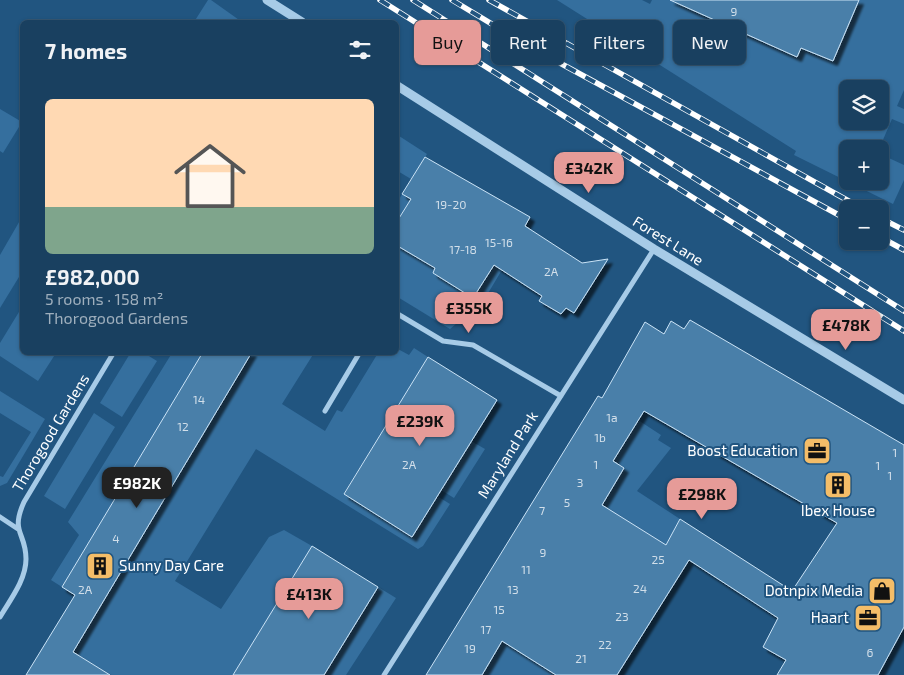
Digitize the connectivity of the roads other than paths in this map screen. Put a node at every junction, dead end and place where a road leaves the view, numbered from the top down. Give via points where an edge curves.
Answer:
1 (267, 0) edge
2 (299, 20) edge
3 (399, 87) edge
4 (654, 249) junction
5 (399, 315) edge
6 (112, 355) edge
7 (358, 355) edge
8 (561, 396) junction
9 (904, 400) edge
10 (325, 410) dead end
11 (0, 517) edge
12 (18, 529) junction
13 (0, 617) edge
14 (384, 675) edge

1 - 2 street
3 - 4 street, Forest Lane
4 - 8 street, Maryland Park
4 - 9 street, Forest Lane
5 - 8 street via 443,341 473,345
6 - 12 street, Thorogood Gardens via 24,502 18,517
7 - 10 street
8 - 14 street, Maryland Park
11 - 12 street
12 - 13 street, Thorogood Gardens via 25,547 26,562 21,581

